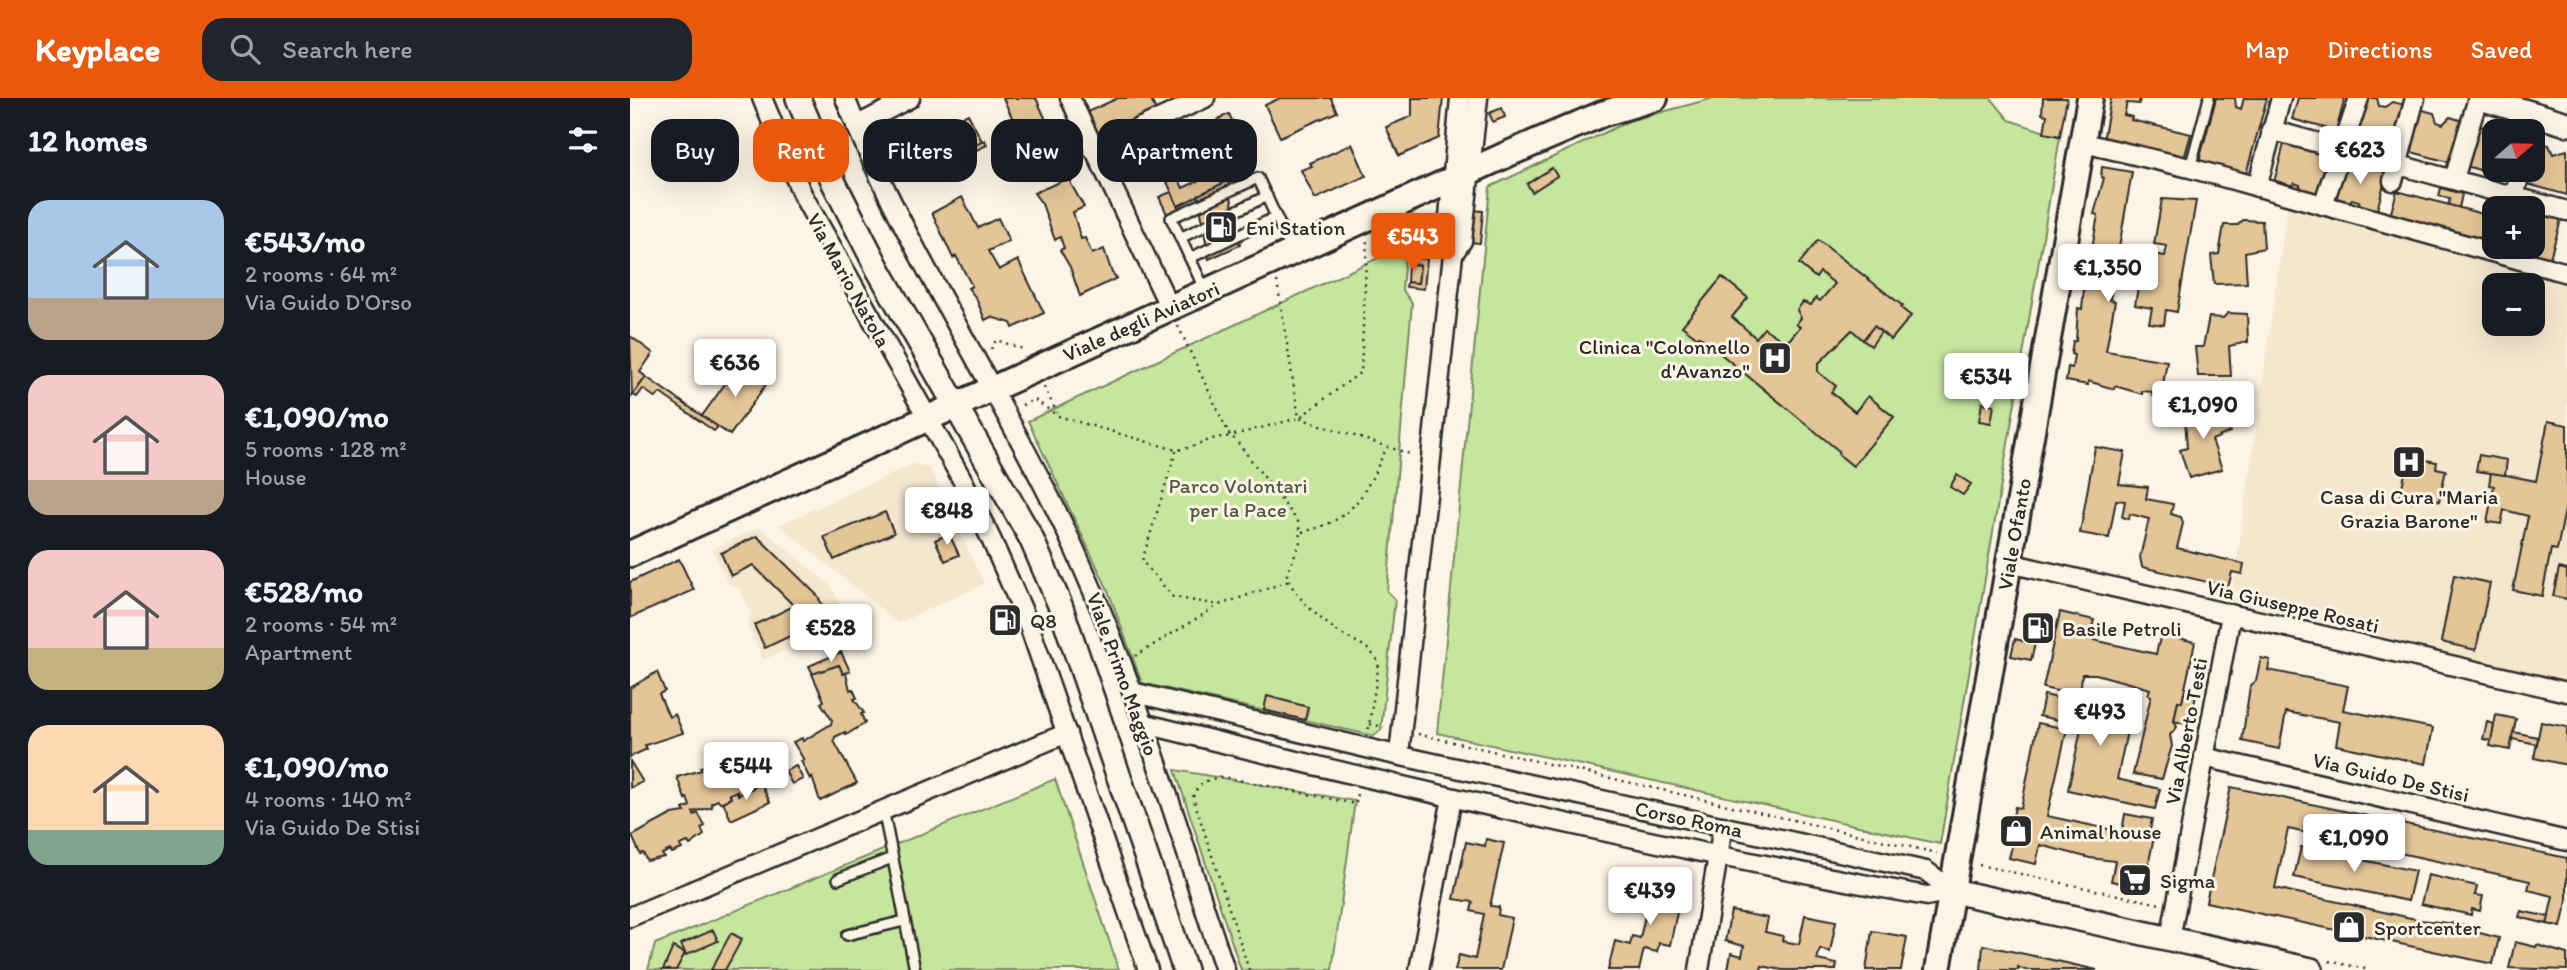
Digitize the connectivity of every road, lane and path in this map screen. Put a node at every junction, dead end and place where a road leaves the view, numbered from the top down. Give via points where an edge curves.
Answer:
1 (762, 98) edge
2 (798, 98) edge
3 (845, 98) edge
4 (910, 98) edge
5 (1070, 98) edge
6 (1205, 98) edge
7 (1460, 98) edge
8 (1478, 98) edge
9 (1655, 98) edge
10 (2090, 98) edge
11 (2209, 98) edge
12 (2281, 98) edge
13 (2359, 98) edge
14 (2415, 98) edge
15 (2479, 98) edge
16 (2524, 119) edge
17 (2545, 123) edge
18 (2567, 124) edge
19 (856, 126) junction
20 (2271, 130) junction
21 (2084, 143) junction
22 (1093, 149) junction
23 (2341, 149) junction
24 (2190, 168) junction
25 (2395, 172) junction
26 (1462, 175) junction
27 (2455, 179) junction
28 (2518, 182) edge
29 (2257, 187) junction
30 (1267, 196) junction
31 (2514, 196) joint
32 (2323, 205) junction
33 (2545, 205) edge
34 (2567, 211) edge
35 (1276, 217) junction
36 (1367, 218) junction
37 (1180, 238) junction
38 (1189, 257) junction
39 (1284, 257) junction
40 (2567, 273) edge
41 (1206, 292) junction
42 (1170, 309) junction
43 (992, 390) junction
44 (956, 407) junction
45 (1004, 412) junction
46 (1298, 418) junction
47 (927, 420) junction
48 (1230, 436) junction
49 (1387, 447) junction
50 (1176, 450) junction
51 (1430, 460) junction
52 (1302, 532) junction
53 (633, 550) edge
54 (2009, 563) junction
55 (1289, 581) junction
56 (1219, 605) junction
57 (2231, 615) junction
58 (1123, 662) junction
59 (1132, 692) junction
60 (2567, 692) edge
61 (1142, 723) junction
62 (1370, 724) junction
63 (1402, 730) junction
64 (1067, 733) junction
65 (1365, 747) junction
66 (1391, 753) junction
67 (2204, 757) junction
68 (1419, 759) junction
69 (1360, 778) junction
70 (1378, 782) junction
71 (1415, 790) junction
72 (1452, 798) junction
73 (883, 809) junction
74 (1723, 826) junction
75 (2567, 841) edge
76 (1959, 853) junction
77 (892, 858) junction
78 (1717, 858) junction
79 (838, 878) dead end
80 (1953, 891) junction
81 (630, 917) edge
82 (904, 921) junction
83 (847, 935) dead end
84 (2170, 939) junction
85 (915, 970) edge
86 (1147, 970) edge
87 (1185, 970) edge
88 (1225, 970) edge
89 (1249, 970) edge
90 (1419, 970) edge
91 (1699, 970) edge
92 (1938, 970) edge
93 (2308, 970) edge

1 - 47 street, Via Mario Natola via 802,194
2 - 44 street, Via Mario Natola via 834,183
3 - 19 street
4 - 19 street
5 - 22 street
6 - 22 street
7 - 26 street
8 - 26 street
9 - 26 main road, Viale degli Aviatori via 1602,114
10 - 21 main road, Viale Ofanto
11 - 24 lane
12 - 20 street
13 - 23 street
14 - 25 street
15 - 16 street
15 - 27 street
17 - 18 street
19 - 43 street via 895,213
20 - 23 street
20 - 29 street
21 - 24 street
21 - 54 main road, Viale Ofanto
22 - 42 street
23 - 25 street
23 - 32 street
24 - 29 street
25 - 27 street
26 - 36 main road, Viale degli Aviatori
26 - 51 street via 1462,241 1452,254
27 - 31 street
28 - 31 street
29 - 32 street
30 - 35 lane
30 - 37 lane
30 - 37 lane via 1258,178 1171,218
32 - 40 street
33 - 34 street
35 - 38 lane
35 - 39 lane
36 - 39 main road, Viale degli Aviatori
36 - 46 path via 1361,372
37 - 38 lane
38 - 41 lane
39 - 41 main road, Viale degli Aviatori
39 - 46 path
41 - 42 main road, Viale degli Aviatori
42 - 43 main road, Viale degli Aviatori
42 - 48 path
43 - 44 main road, Viale degli Aviatori
43 - 45 street, Viale Primo Maggio
44 - 47 main road, Viale degli Aviatori
44 - 87 street, Viale Primo Maggio via 1031,538 1060,605
45 - 50 path via 1035,400 1058,416
45 - 58 street, Viale Primo Maggio via 1055,508
46 - 48 path
46 - 49 path
47 - 53 main road, Viale degli Aviatori
47 - 64 street via 991,539 1029,625
48 - 50 path
48 - 52 path
49 - 51 path
49 - 52 path via 1361,502 1326,527
50 - 56 path via 1142,561 1174,597
51 - 63 street
52 - 55 path via 1289,564
54 - 57 street, Via Giuseppe Rosati
54 - 76 main road, Viale Ofanto
55 - 56 path
55 - 62 path via 1335,630 1356,639 1379,663
56 - 58 path
57 - 60 street, Via Giuseppe Rosati
57 - 67 street, Via Alberto Testi
58 - 59 street, Viale Primo Maggio
59 - 61 street, Viale Primo Maggio
59 - 65 street, Corso Roma
61 - 69 street, Corso Roma
61 - 88 street, Viale Primo Maggio
62 - 63 path
62 - 65 path
63 - 66 street
63 - 76 path via 1939,853
64 - 73 street
64 - 86 street
65 - 66 street, Corso Roma
66 - 68 street, Corso Roma
66 - 70 street
67 - 75 street, Via Guido De Stisi
67 - 84 street, Via Alberto Testi
68 - 71 street
68 - 74 street, Corso Roma
69 - 70 street, Corso Roma
69 - 89 path via 1356,804 1224,777 1207,779 1196,788 1193,797
70 - 71 street, Corso Roma
71 - 72 street, Corso Roma
72 - 78 street, Corso Roma
72 - 90 street
73 - 77 lane
73 - 81 street
74 - 78 street
74 - 80 street, Corso Roma via 1926,871
76 - 80 main road, Viale Ofanto
77 - 79 lane
77 - 82 lane
78 - 80 street, Corso Roma via 1927,896
78 - 91 street
80 - 84 street, Corso Roma
80 - 92 main road, Viale Ofanto
82 - 83 lane
82 - 85 lane
84 - 93 street, Corso Roma

